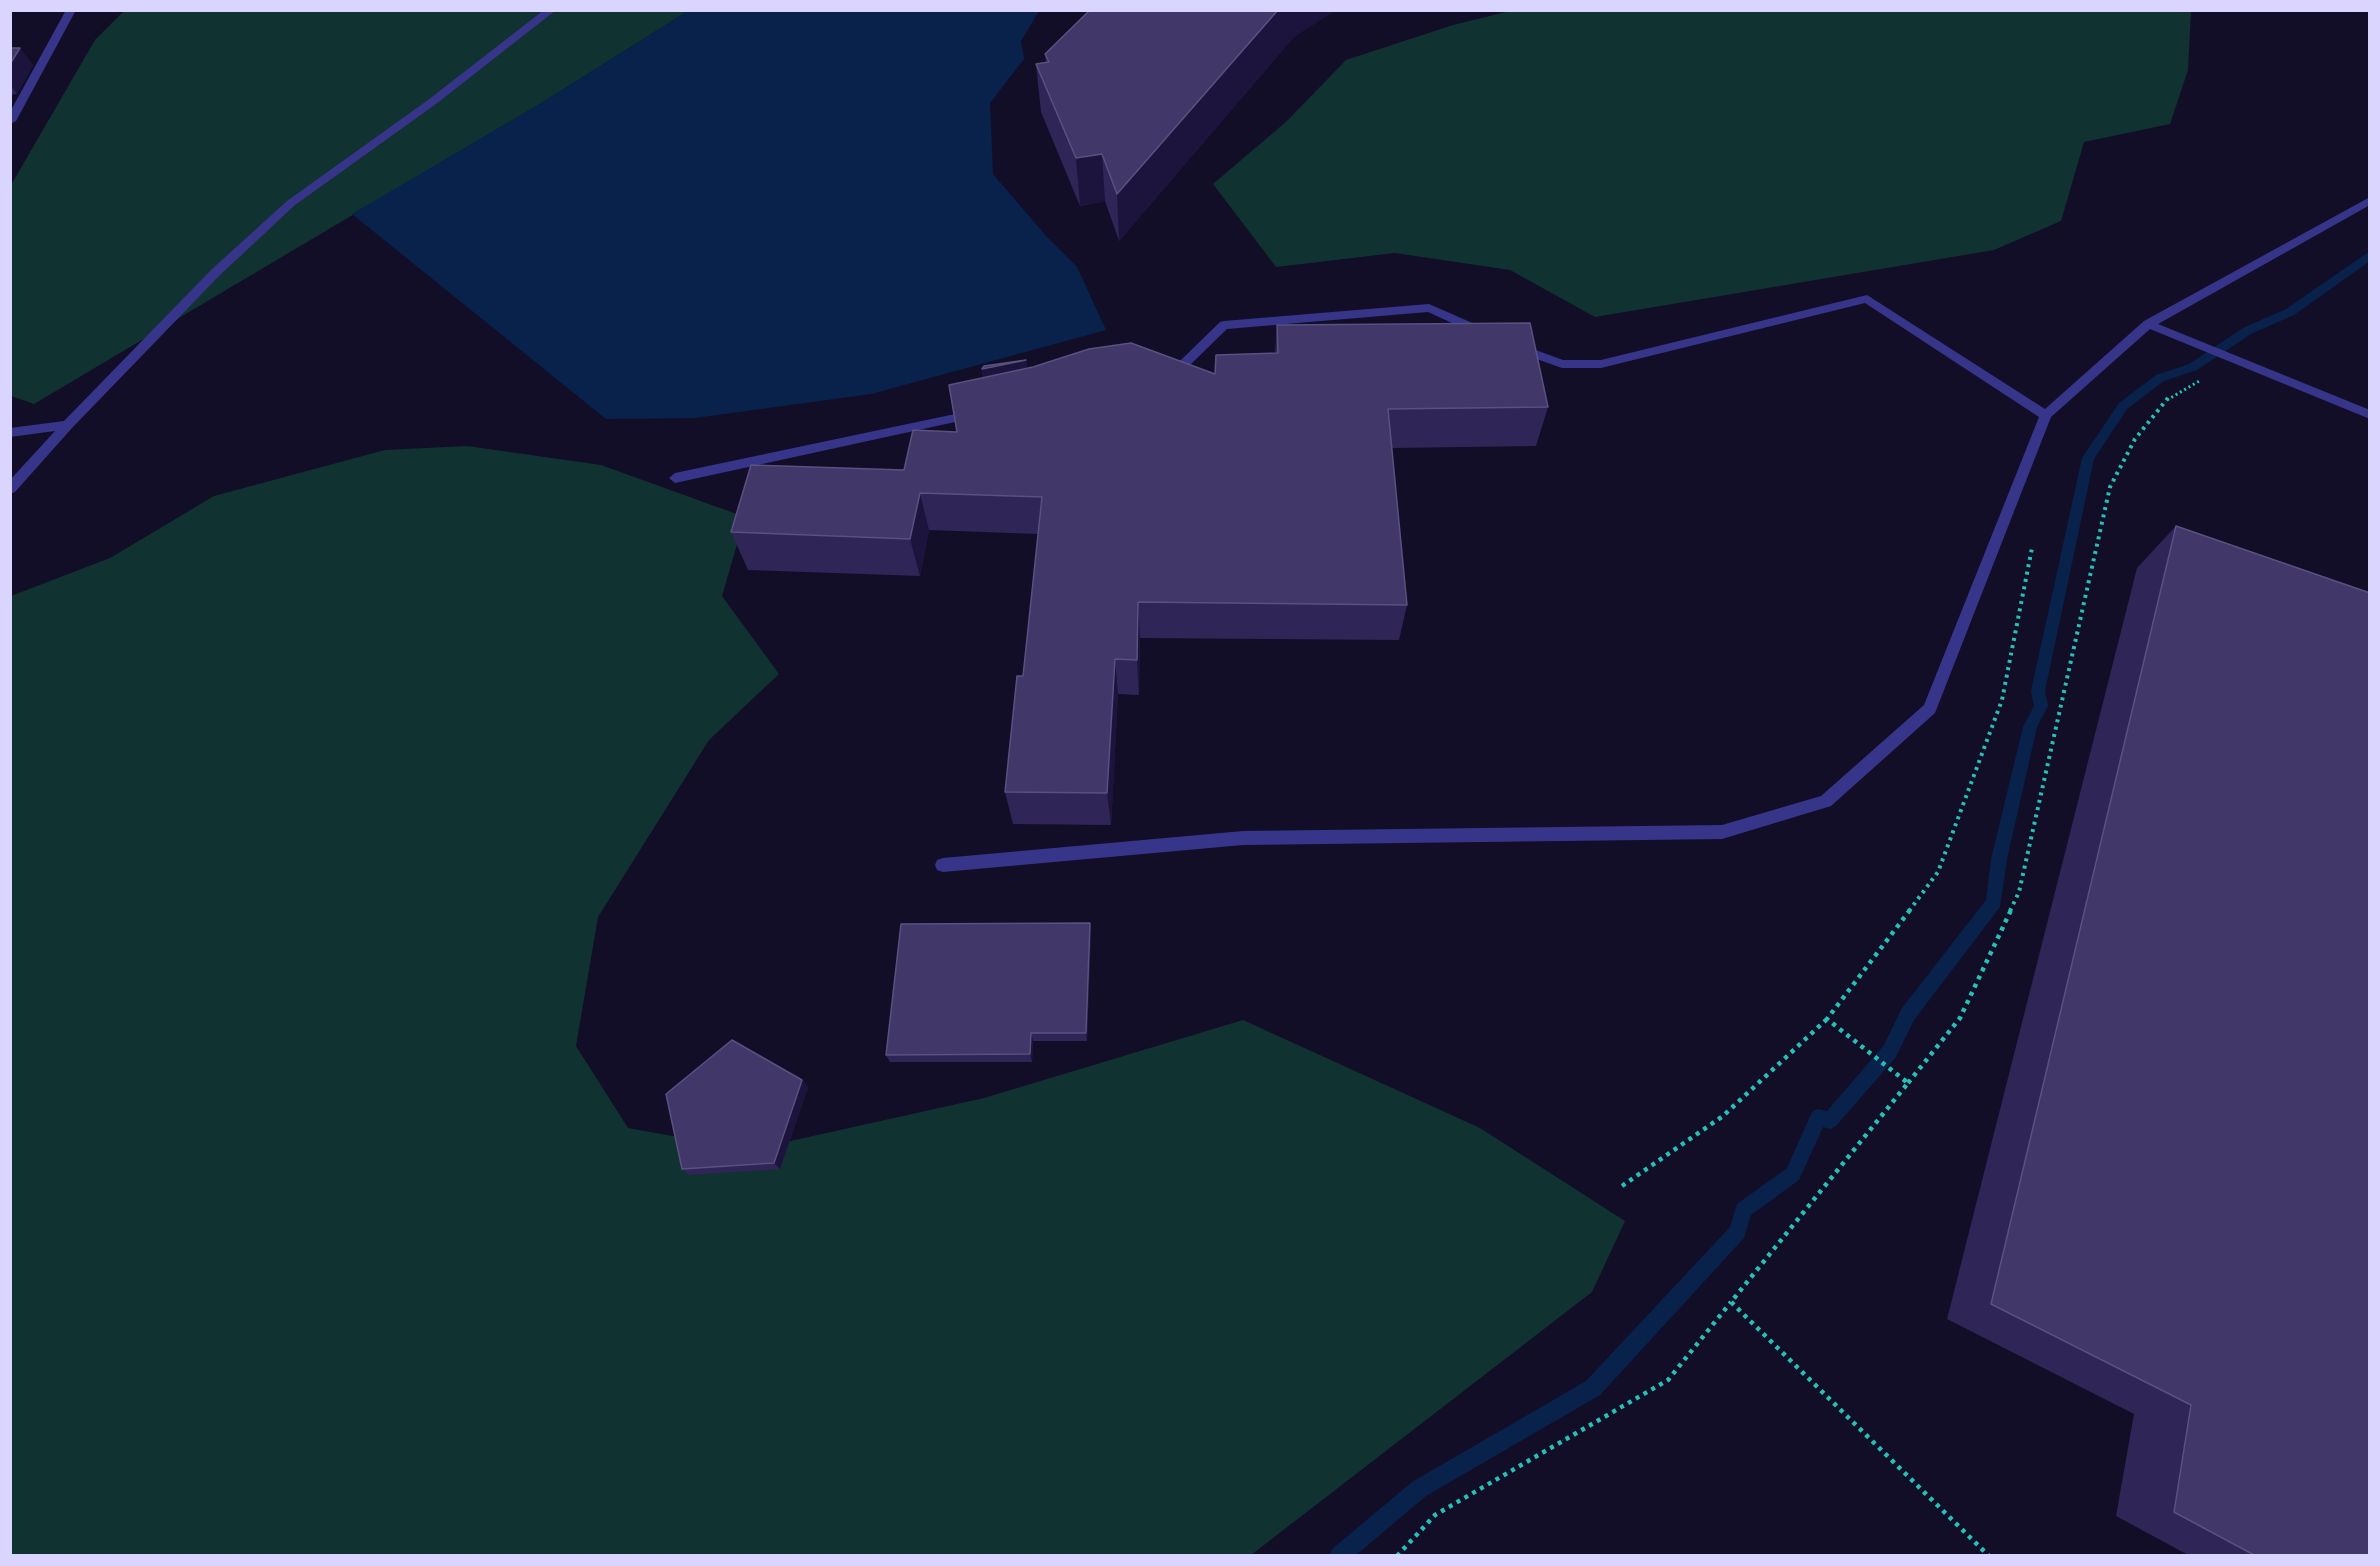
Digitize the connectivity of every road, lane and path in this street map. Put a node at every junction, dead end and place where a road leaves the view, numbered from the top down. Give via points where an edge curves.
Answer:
1 (71, 10) edge
2 (551, 10) edge
3 (11, 121) edge
4 (2370, 200) edge
5 (2148, 324) junction
6 (1490, 335) edge
7 (1510, 344) edge
8 (2237, 361) junction
9 (1153, 375) edge
10 (991, 410) edge
11 (2046, 415) junction
12 (2370, 415) edge
13 (68, 425) junction
14 (10, 434) edge
15 (675, 478) dead end
16 (10, 489) edge
17 (2034, 540) dead end
18 (943, 865) dead end
19 (1827, 1018) junction
20 (1908, 1083) junction
21 (1622, 1186) dead end
22 (1731, 1302) junction
23 (1397, 1556) edge
24 (1989, 1556) edge

1 - 3 street
2 - 13 street via 432,102 291,202 215,273
4 - 5 street
5 - 8 street
5 - 11 street
6 - 9 street via 1429,308 1224,325 1185,363
7 - 11 street via 1562,364 1601,364 1868,299
8 - 12 street
8 - 20 path via 2169,397 2135,439 2110,487 2019,892 1960,1018
10 - 15 street
11 - 18 street via 1930,709 1826,801 1722,832 1243,838
13 - 14 street
13 - 16 street
17 - 19 path via 2002,700 1938,872
19 - 20 path
19 - 21 path via 1723,1116
20 - 22 path
22 - 23 path via 1668,1380 1435,1515
22 - 24 path

